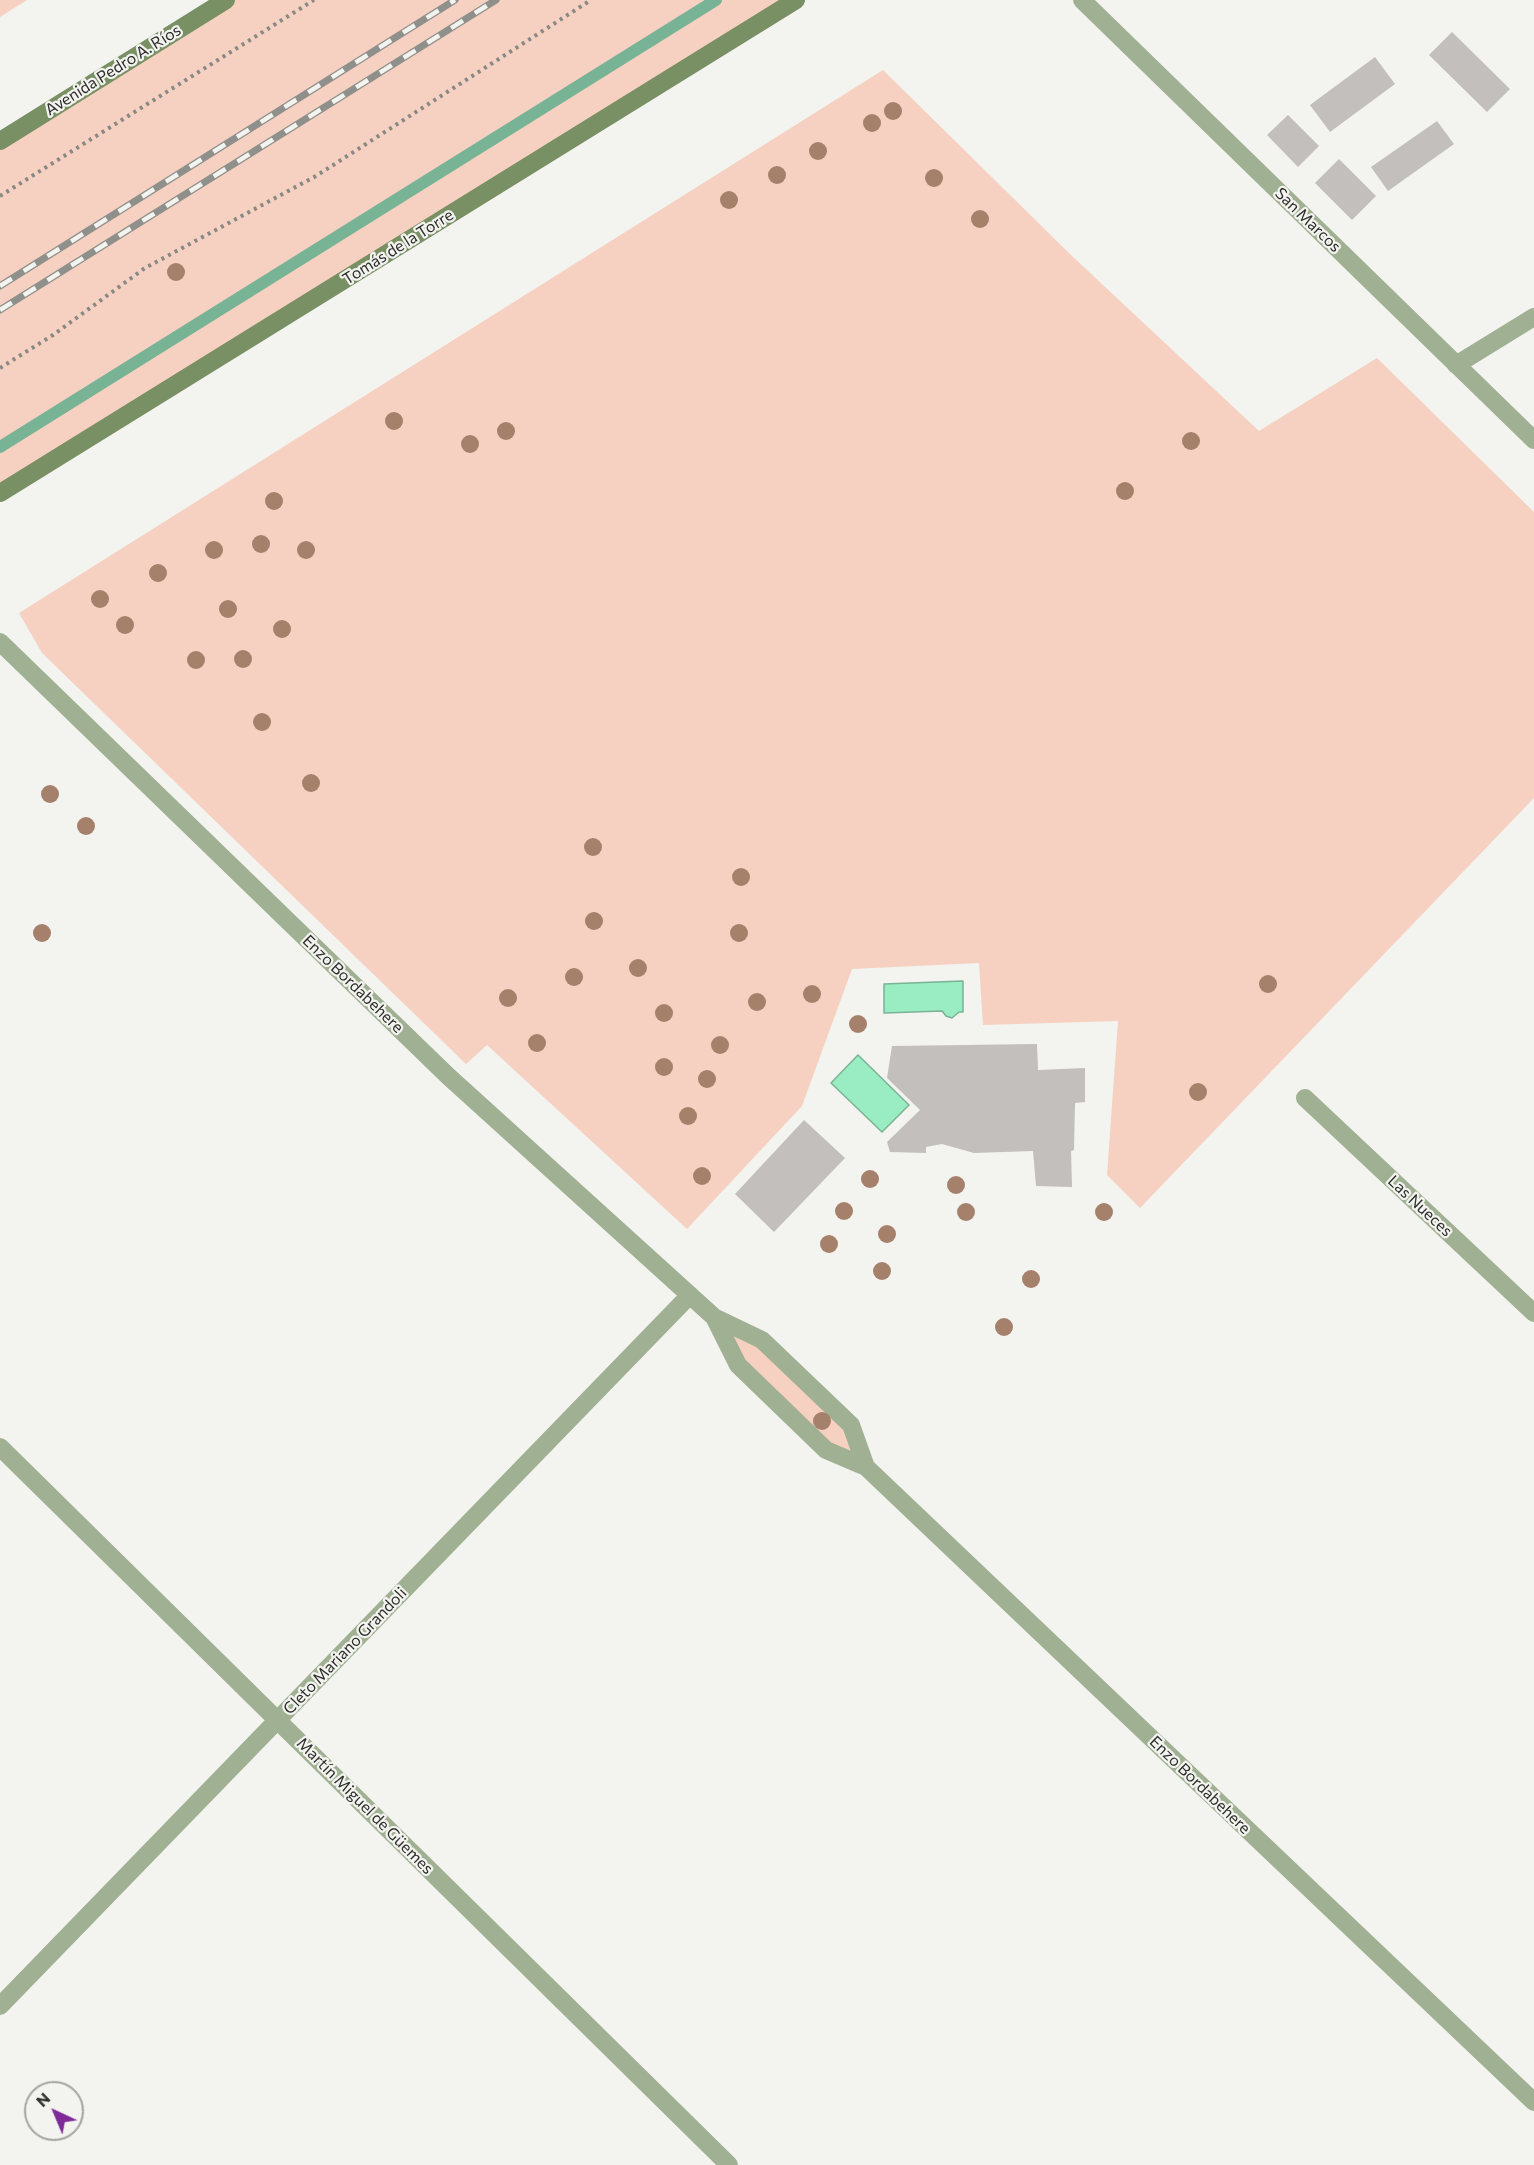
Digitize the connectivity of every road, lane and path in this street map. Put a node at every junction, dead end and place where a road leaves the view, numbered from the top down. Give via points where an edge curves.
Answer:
1 (226, 0) edge
2 (314, 0) edge
3 (591, 0) edge
4 (796, 0) edge
5 (1082, 0) edge
6 (0, 141) edge
7 (0, 195) edge
8 (1534, 317) edge
9 (1456, 365) junction
10 (0, 368) edge
11 (1534, 440) edge
12 (0, 493) edge
13 (0, 642) edge
14 (1305, 1098) dead end
15 (690, 1295) junction
16 (1534, 1313) edge
17 (714, 1317) junction
18 (0, 1447) edge
19 (866, 1467) junction
20 (278, 1720) junction
21 (0, 2006) edge
22 (1534, 2103) edge
23 (729, 2165) edge

1 - 6 street, Avenida Pedro A. Ríos
2 - 7 path
3 - 10 path via 316,176 146,267 53,335
4 - 12 street, Tomás de la Torre
5 - 9 street, San Marcos
8 - 9 street
9 - 11 street, San Marcos
13 - 15 street, Enzo Bordabehere via 448,1076
14 - 16 street, Las Nueces
15 - 17 street, Enzo Bordabehere
15 - 20 street, Cleto Mariano Grandoli
17 - 19 street, Enzo Bordabehere via 738,1365 826,1450
17 - 19 street, Enzo Bordabehere via 762,1340 851,1425
18 - 20 street, Martín Miguel de Güemes
19 - 22 street, Enzo Bordabehere
20 - 21 street, Cleto Mariano Grandoli
20 - 23 street, Martín Miguel de Güemes

